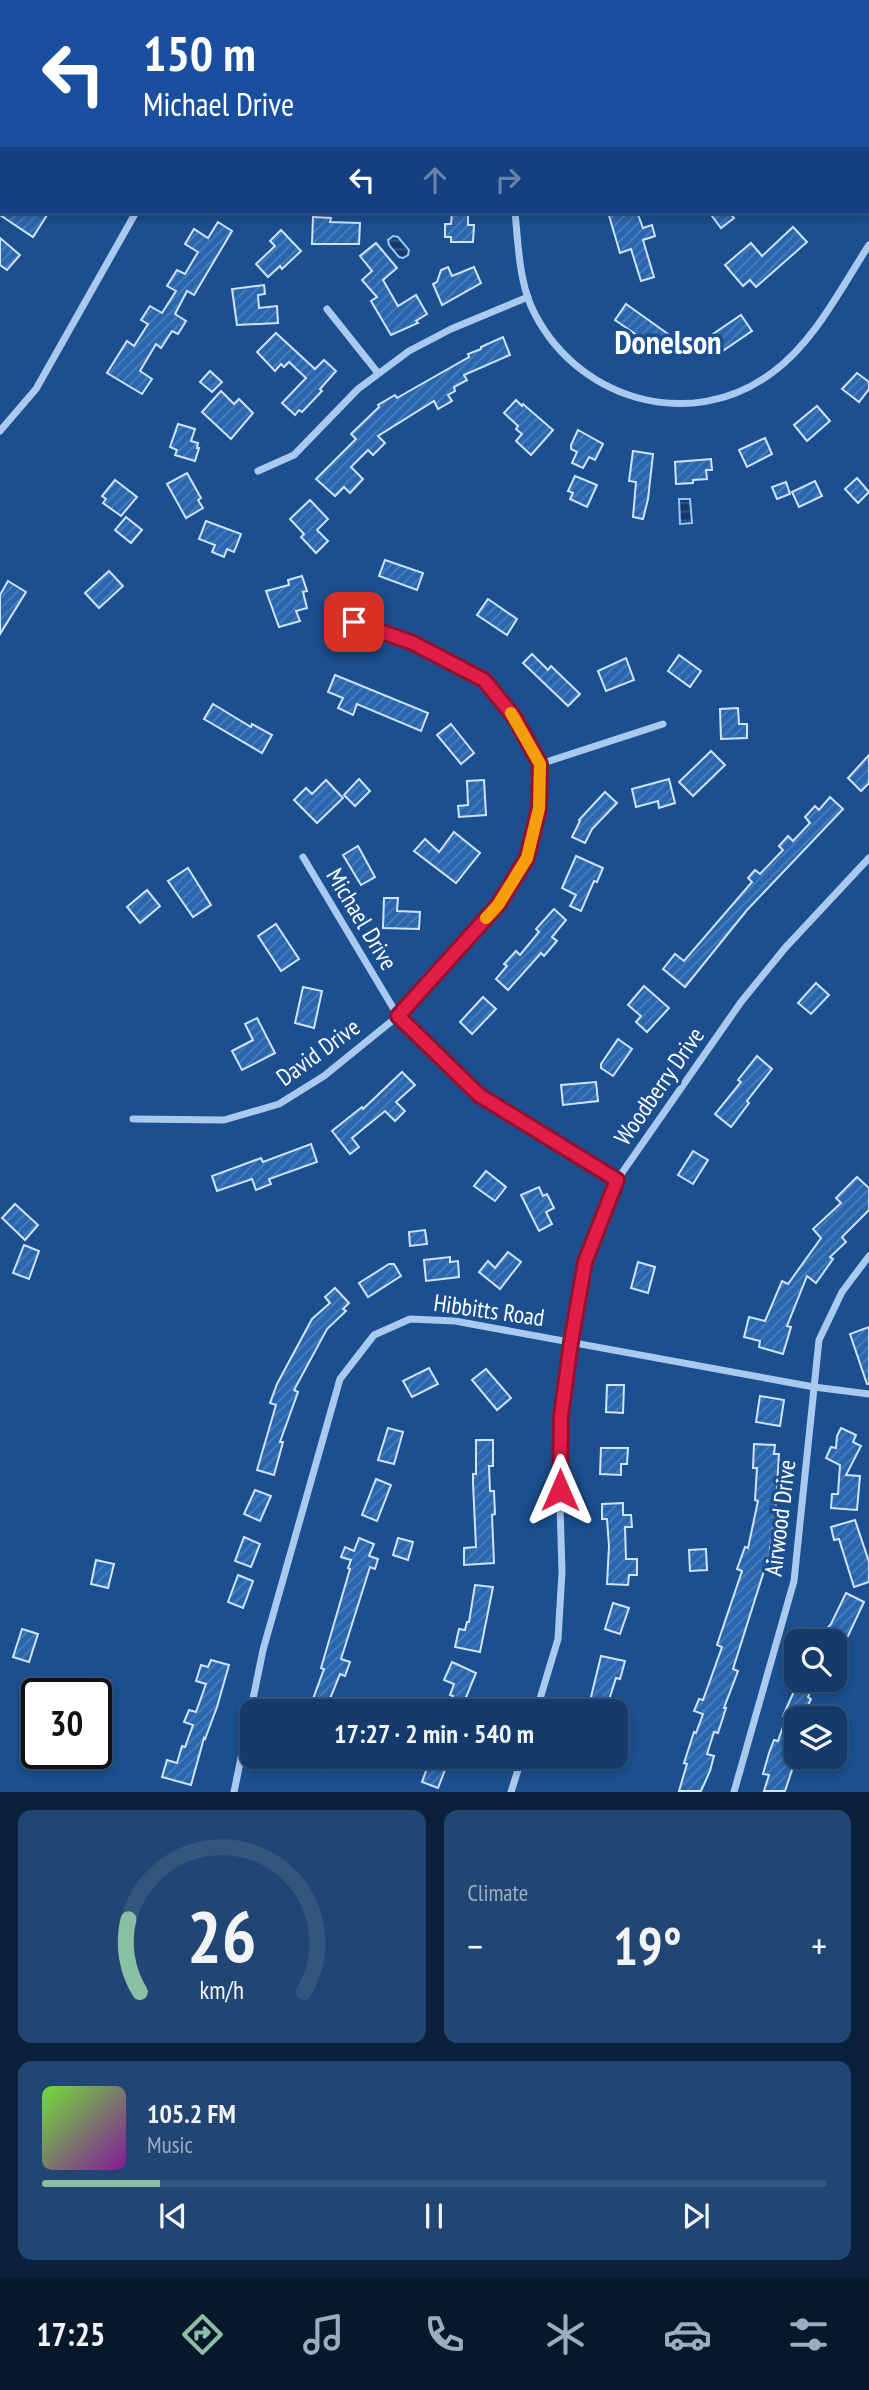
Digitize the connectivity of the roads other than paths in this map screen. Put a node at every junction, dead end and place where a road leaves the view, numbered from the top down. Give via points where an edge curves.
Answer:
1 (135, 214) edge
2 (515, 214) edge
3 (869, 245) edge
4 (528, 298) junction
5 (327, 309) dead end
6 (378, 373) junction
7 (0, 431) edge
8 (258, 471) dead end
9 (354, 622) dead end
10 (663, 724) dead end
11 (540, 764) junction
12 (303, 857) dead end
13 (869, 858) edge
14 (398, 1016) junction
15 (133, 1119) dead end
16 (617, 1180) junction
17 (869, 1256) edge
18 (571, 1342) junction
19 (814, 1387) junction
20 (869, 1394) edge
21 (540, 1699) edge
22 (518, 1769) edge
23 (234, 1791) edge
24 (511, 1791) edge
25 (734, 1791) edge

1 - 7 street via 36,388
2 - 4 street
3 - 4 street via 814,329 781,366 746,388 695,402 635,398 597,382 551,340
4 - 6 street via 427,341
5 - 6 street
6 - 8 street via 294,455
9 - 11 street, David Drive via 413,643 484,680 515,718
10 - 11 street
11 - 14 street, David Drive via 539,808 527,858 498,905
12 - 14 street, Michael Drive
13 - 16 street, Woodberry Drive via 741,1002
14 - 15 street, David Drive via 324,1076 279,1104 224,1120
14 - 16 street, Michael Drive via 479,1095
16 - 18 street, Woodberry Drive via 585,1262
17 - 19 street, Airwood Drive via 842,1292 819,1340
18 - 19 street, Hibbitts Road
18 - 21 street, Woodberry Drive via 561,1416 558,1639
18 - 23 street, Hibbitts Road via 455,1321 410,1319 374,1335 340,1379 263,1650
19 - 20 street, Hibbitts Road
19 - 25 street, Airwood Drive via 794,1581
22 - 24 street

